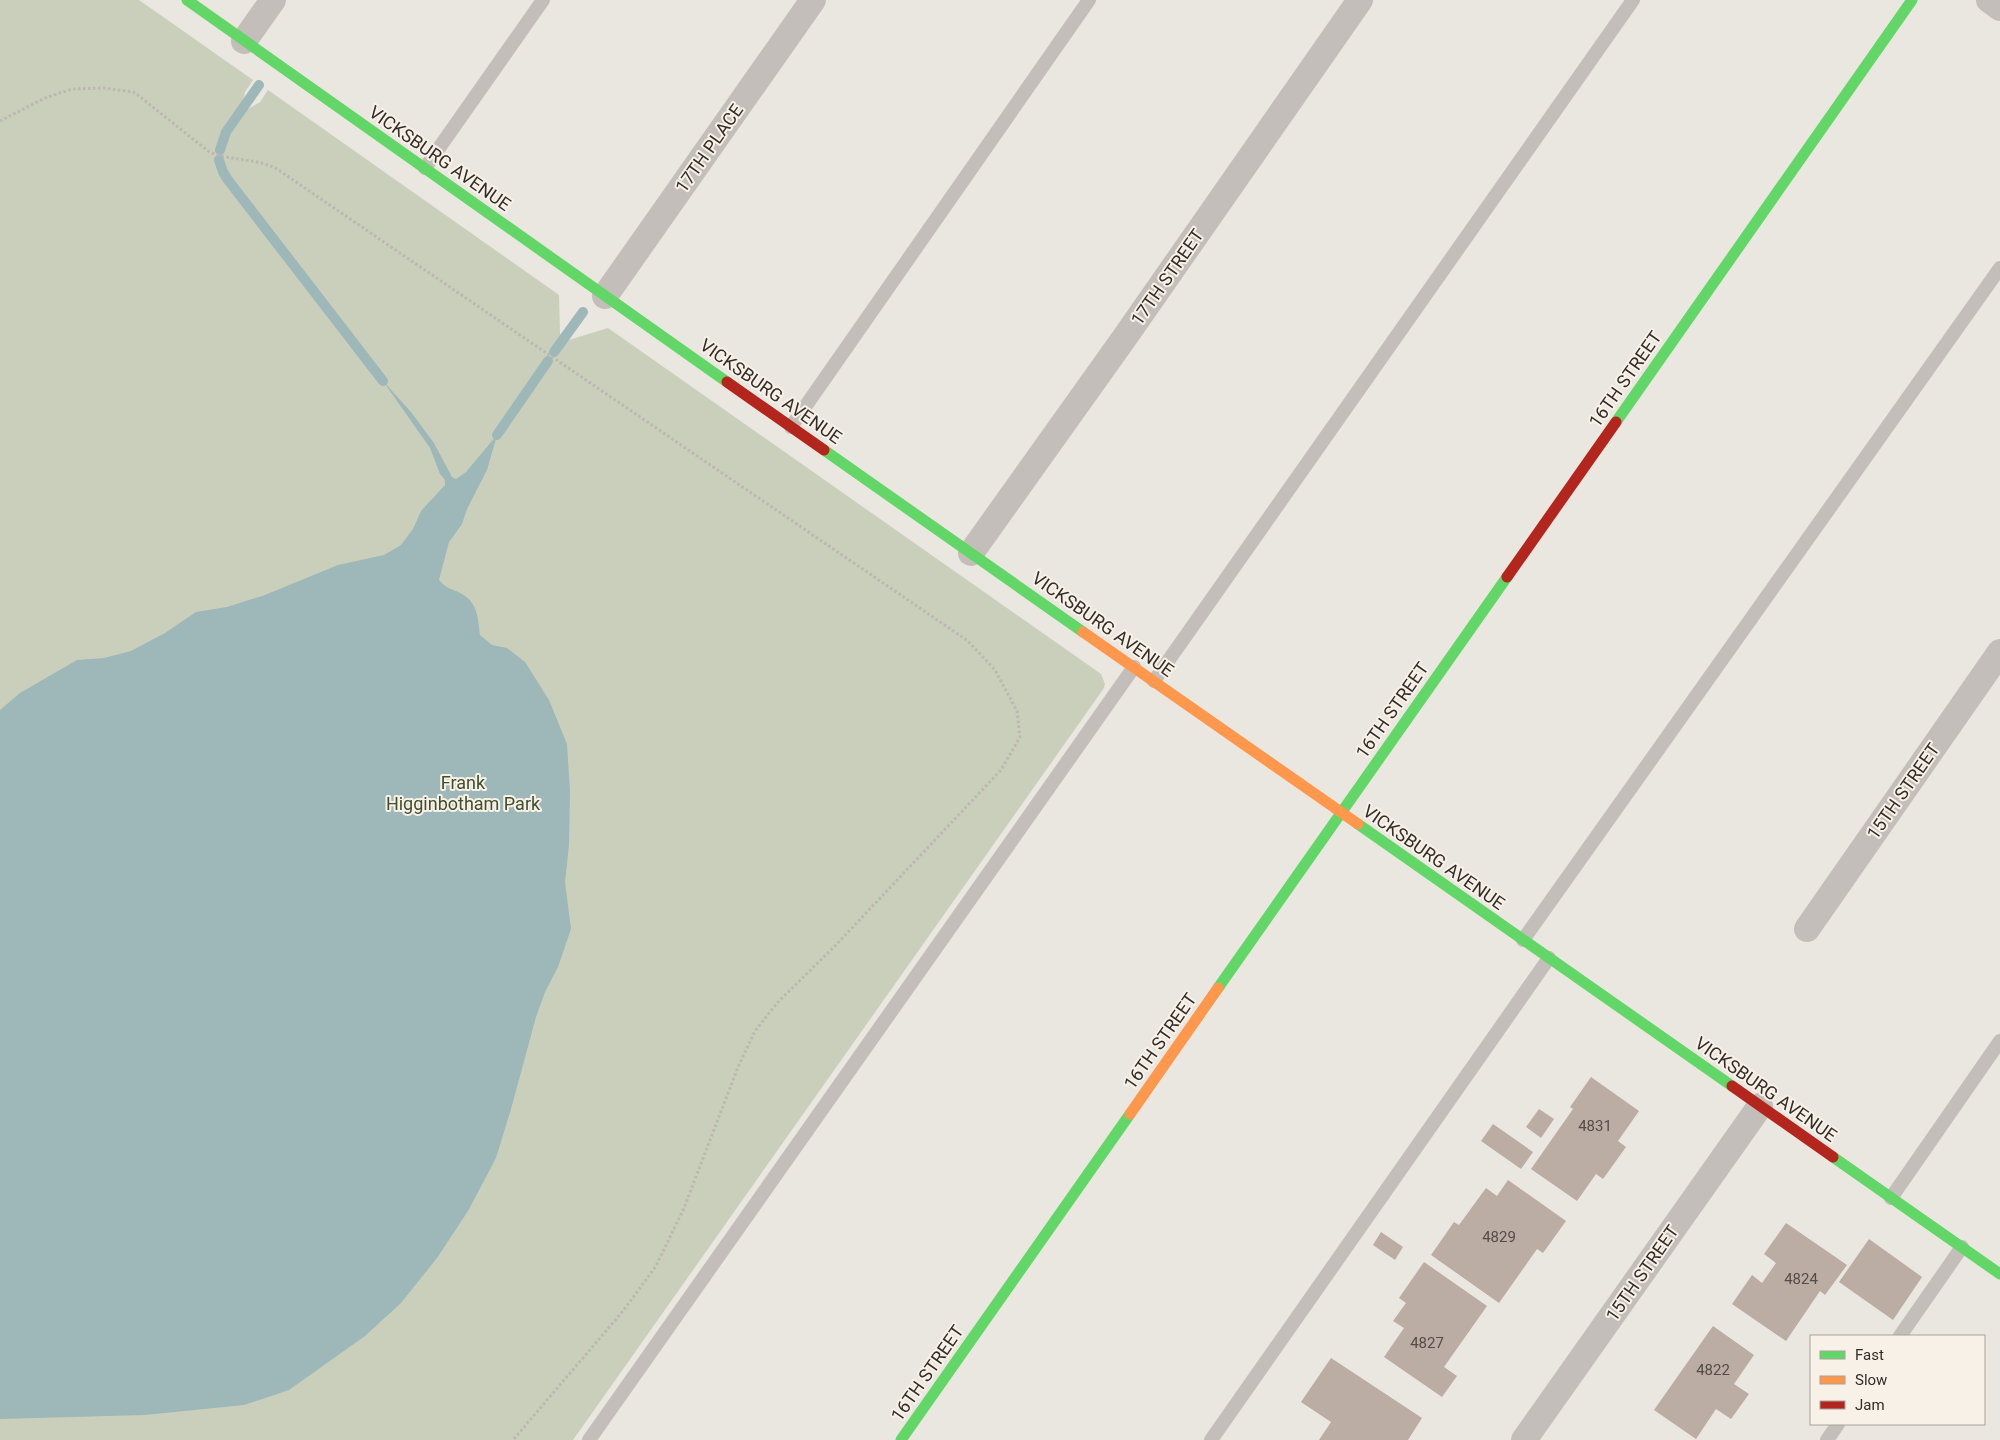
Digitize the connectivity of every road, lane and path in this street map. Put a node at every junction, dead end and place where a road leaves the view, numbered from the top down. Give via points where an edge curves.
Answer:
1 (187, 0) edge
2 (273, 0) edge
3 (543, 0) edge
4 (812, 0) edge
5 (1089, 0) edge
6 (1360, 0) edge
7 (1633, 0) edge
8 (1912, 0) edge
9 (1989, 0) edge
10 (2000, 8) edge
11 (244, 41) junction
12 (0, 121) edge
13 (424, 168) junction
14 (2000, 268) edge
15 (605, 296) junction
16 (791, 427) junction
17 (971, 553) junction
18 (2000, 652) edge
19 (1134, 667) junction
20 (1154, 681) junction
21 (1342, 813) junction
22 (1807, 929) dead end
23 (1523, 940) junction
24 (1549, 958) junction
25 (2000, 1041) edge
26 (1760, 1106) junction
27 (1891, 1198) junction
28 (1962, 1247) junction
29 (2000, 1274) edge
30 (1901, 1335) edge
31 (1837, 1425) edge
32 (513, 1440) edge
33 (589, 1440) edge
34 (901, 1440) edge
35 (1211, 1440) edge
36 (1524, 1440) edge
37 (1827, 1440) edge

1 - 11 street, VICKSBURG AVENUE
2 - 11 street
3 - 13 lane
4 - 15 street, 17TH PLACE
5 - 16 lane
6 - 17 street, 17TH STREET
7 - 20 lane
8 - 21 street, 16TH STREET
9 - 10 street
11 - 13 street, VICKSBURG AVENUE
12 - 32 path via 23,108 72,90 104,88 133,92 212,154 266,162 968,641 995,670 1017,711 1020,736 1000,770 778,1002 755,1031 684,1208 656,1266 623,1311
13 - 15 street, VICKSBURG AVENUE
14 - 23 lane
15 - 16 street, VICKSBURG AVENUE
16 - 17 street, VICKSBURG AVENUE
17 - 19 street, VICKSBURG AVENUE
18 - 22 street, 15TH STREET
19 - 20 street, VICKSBURG AVENUE
19 - 33 lane
20 - 21 street, VICKSBURG AVENUE
21 - 23 street, VICKSBURG AVENUE
21 - 34 street, 16TH STREET
23 - 24 street, VICKSBURG AVENUE
24 - 26 street, VICKSBURG AVENUE
24 - 35 lane
25 - 27 lane
26 - 27 street, VICKSBURG AVENUE
26 - 36 street, 15TH STREET
27 - 28 street, VICKSBURG AVENUE
28 - 29 street, VICKSBURG AVENUE
28 - 30 lane
31 - 37 lane

